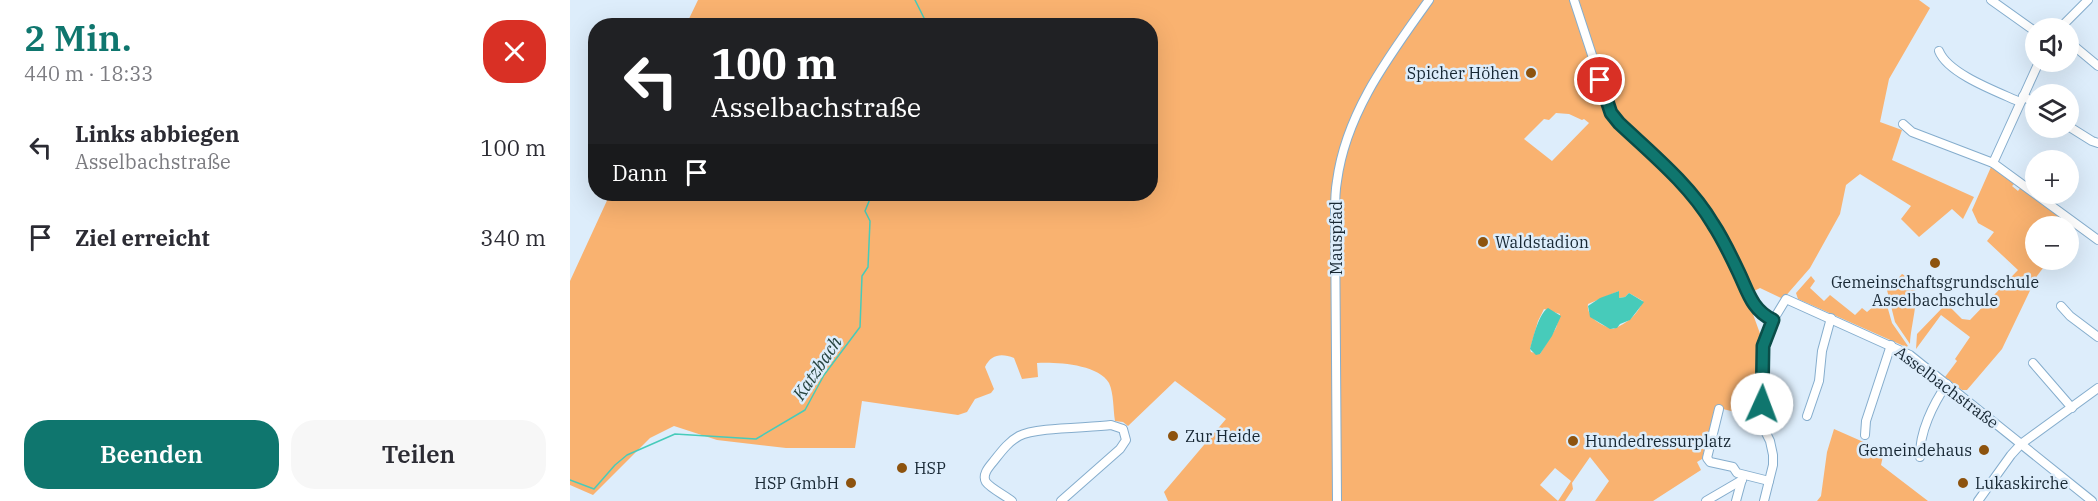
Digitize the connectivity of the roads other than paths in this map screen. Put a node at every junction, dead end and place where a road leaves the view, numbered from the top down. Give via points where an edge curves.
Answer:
1 (1429, 0) edge
2 (1574, 0) edge
3 (1991, 0) edge
4 (2088, 0) edge
5 (2070, 18) edge
6 (2025, 24) edge
7 (2079, 50) edge
8 (1939, 51) dead end
9 (2098, 66) edge
10 (2034, 72) edge
11 (2021, 99) junction
12 (2025, 100) edge
13 (1903, 124) dead end
14 (2079, 133) edge
15 (2098, 143) edge
16 (1993, 163) junction
17 (2098, 240) edge
18 (2061, 306) dead end
19 (1831, 318) junction
20 (1773, 320) junction
21 (2098, 337) edge
22 (1891, 345) junction
23 (2033, 363) dead end
24 (1947, 384) junction
25 (2098, 388) edge
26 (2072, 408) junction
27 (1719, 409) dead end
28 (1807, 416) dead end
29 (1865, 435) dead end
30 (2021, 444) junction
31 (1920, 458) dead end
32 (1742, 477) junction
33 (1769, 481) junction
34 (1012, 501) edge
35 (1061, 501) edge
36 (1336, 501) edge
37 (1706, 501) edge
38 (1737, 501) edge
39 (1764, 501) edge
40 (1978, 501) edge
41 (2092, 501) edge

1 - 36 street, Mauspfad via 1362,104 1346,143 1337,181
2 - 20 street via 1611,113 1705,211 1750,300
3 - 6 street
4 - 5 street
7 - 9 street
8 - 11 street via 1954,68
10 - 11 street
11 - 12 street
11 - 16 street
13 - 16 street via 1912,132
14 - 15 street
16 - 17 street
18 - 21 street
19 - 20 street, Asselbachstraße via 1786,299
19 - 22 street, Asselbachstraße
19 - 28 street via 1822,351 1820,381
20 - 33 street via 1763,346 1761,423 1773,455
22 - 24 street, Asselbachstraße
22 - 29 street
23 - 26 street
24 - 30 street, Asselbachstraße
24 - 31 street via 1920,444
25 - 26 street
26 - 30 street
27 - 32 street via 1707,458 1733,468
30 - 40 street
30 - 41 street, Asselbachstraße
32 - 33 street
32 - 37 street
32 - 38 street
33 - 39 street
34 - 35 street via 987,484 984,477 1006,446 1017,438 1031,432 1111,425 1123,429 1126,440 1120,449

